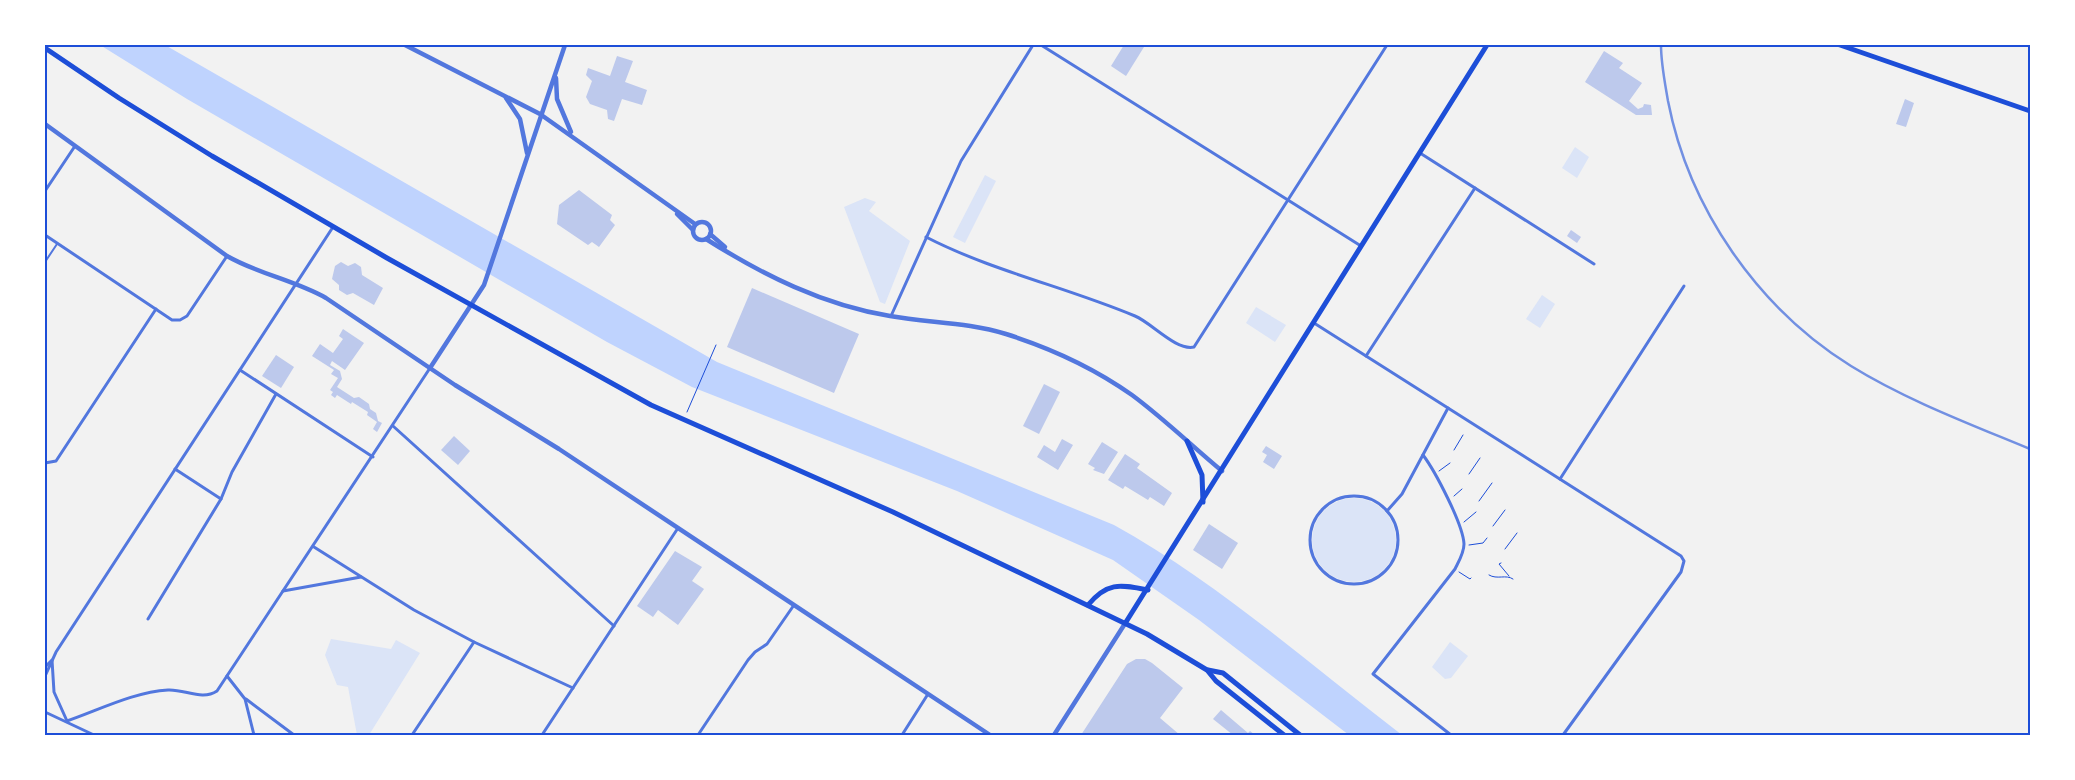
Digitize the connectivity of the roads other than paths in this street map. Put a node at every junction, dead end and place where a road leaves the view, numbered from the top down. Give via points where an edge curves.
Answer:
1 (405, 45) edge
2 (565, 45) edge
3 (1033, 45) edge
4 (1041, 45) edge
5 (1387, 45) edge
6 (1486, 45) edge
7 (1840, 45) edge
8 (45, 48) edge
9 (556, 74) junction
10 (505, 97) junction
11 (2030, 111) edge
12 (540, 114) junction
13 (45, 124) edge
14 (573, 136) junction
15 (75, 146) junction
16 (1420, 153) junction
17 (527, 154) junction
18 (1475, 188) junction
19 (45, 192) edge
20 (1288, 201) junction
21 (675, 211) junction
22 (696, 224) junction
23 (333, 227) junction
24 (693, 230) junction
25 (710, 234) junction
26 (45, 235) edge
27 (926, 237) junction
28 (706, 239) junction
29 (57, 244) junction
30 (1361, 247) junction
31 (727, 250) junction
32 (227, 256) junction
33 (45, 262) edge
34 (1594, 264) dead end
35 (296, 283) junction
36 (1684, 286) dead end
37 (471, 303) junction
38 (156, 310) junction
39 (891, 316) junction
40 (1314, 323) junction
41 (1366, 356) junction
42 (430, 368) junction
43 (240, 370) junction
44 (276, 394) junction
45 (1448, 408) junction
46 (393, 426) junction
47 (1187, 441) junction
48 (1423, 455) junction
49 (373, 456) junction
50 (45, 463) edge
51 (175, 469) junction
52 (1222, 471) junction
53 (1560, 478) junction
54 (222, 499) junction
55 (1203, 502) junction
56 (1387, 512) junction
57 (678, 528) junction
58 (314, 547) junction
59 (361, 576) junction
60 (1148, 590) junction
61 (283, 591) junction
62 (794, 605) junction
63 (1088, 605) junction
64 (148, 619) dead end
65 (1126, 622) junction
66 (614, 626) junction
67 (474, 642) junction
68 (52, 660) junction
69 (45, 667) edge
70 (1207, 670) junction
71 (45, 676) edge
72 (228, 676) junction
73 (573, 688) junction
74 (928, 694) junction
75 (246, 699) junction
76 (45, 712) edge
77 (67, 721) junction
78 (94, 735) edge
79 (254, 735) edge
80 (294, 735) edge
81 (412, 735) edge
82 (542, 735) edge
83 (698, 735) edge
84 (902, 735) edge
85 (990, 735) edge
86 (1054, 735) edge
87 (1284, 735) edge
88 (1300, 735) edge
89 (1451, 735) edge
90 (1563, 735) edge

1 - 10 street
2 - 9 street
3 - 27 street via 970,143
4 - 20 street
5 - 20 street
6 - 16 main road
7 - 11 main road
8 - 23 main road via 169,130
9 - 12 street
9 - 14 street via 558,104
10 - 12 street
10 - 17 street via 520,120
12 - 14 street
12 - 17 street
13 - 15 street
14 - 21 street
15 - 19 street
15 - 32 street
16 - 18 street
16 - 30 main road
17 - 37 street via 488,275
18 - 34 street
18 - 41 street
20 - 27 street via 1194,346 1182,346 1138,318 1098,300 960,254
20 - 30 street
21 - 22 street
21 - 24 street
22 - 24 street
22 - 25 street via 706,223
23 - 35 street
23 - 37 main road
24 - 28 street via 696,238
25 - 28 street
25 - 31 street
26 - 29 street
27 - 39 street
28 - 31 street
29 - 33 lane
29 - 38 street
30 - 40 main road
31 - 39 street via 765,273 810,294 842,306
32 - 35 street
32 - 38 street via 187,316 172,320
35 - 42 street via 326,298
35 - 43 street
36 - 53 street
37 - 42 street
37 - 63 main road via 651,405 893,512
38 - 50 street via 56,461
39 - 47 street via 980,328 1047,349 1120,387
40 - 41 street
40 - 52 main road
41 - 45 street
42 - 46 street
42 - 57 street
43 - 44 street
43 - 51 street
44 - 49 street
44 - 54 street via 228,478
45 - 48 street
45 - 53 street
46 - 49 street
46 - 66 street
47 - 52 street
47 - 55 main road via 1202,475
48 - 56 street via 1402,494
48 - 89 street via 1459,525 1464,545 1462,555 1373,674
49 - 58 street
51 - 54 street
51 - 68 street
52 - 55 main road
53 - 90 street via 1676,551 1684,561 1681,572
54 - 64 street
55 - 60 main road
56 - 56 street via 1376,501 1361,496 1340,498 1327,504 1317,514 1310,535 1311,549 1320,568 1332,578 1350,583 1367,582 1380,575 1390,565 1398,544 1394,523
57 - 62 street
57 - 66 street
58 - 59 street
58 - 61 street
59 - 61 street
59 - 67 street via 414,610
60 - 63 main road via 1115,586 1097,595
60 - 65 main road
61 - 72 street
62 - 74 street
62 - 83 street via 767,644 748,660
63 - 65 main road
65 - 70 main road
65 - 86 street
66 - 73 street
67 - 73 street
67 - 81 street
68 - 69 street
68 - 71 street
68 - 77 street via 54,692
70 - 87 main road via 1216,681
70 - 88 main road via 1223,673
72 - 75 street
72 - 77 street via 210,696 162,691
73 - 82 street
74 - 84 street
74 - 85 street
75 - 79 street
75 - 80 street
76 - 77 street
77 - 78 street

